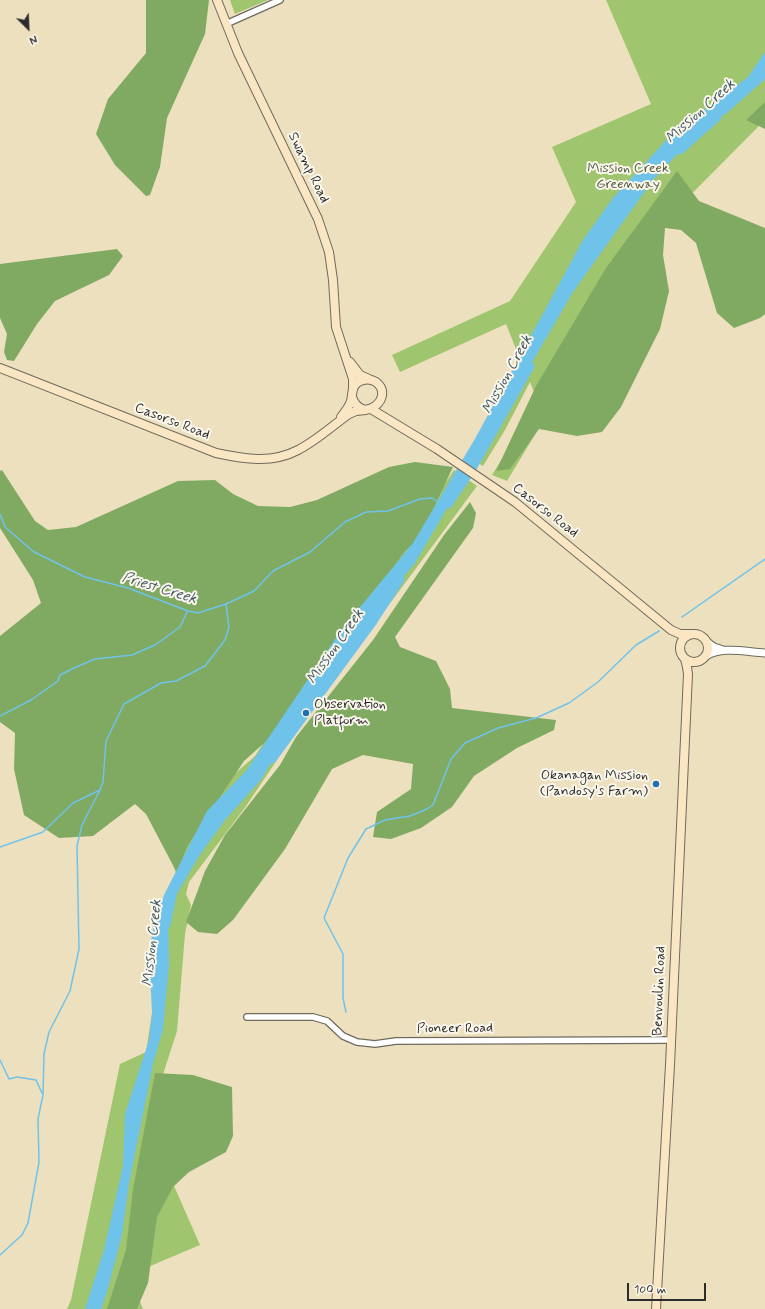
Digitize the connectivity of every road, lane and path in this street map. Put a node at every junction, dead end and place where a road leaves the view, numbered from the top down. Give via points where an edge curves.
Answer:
1 (217, 0) edge
2 (280, 0) edge
3 (226, 24) junction
4 (346, 356) junction
5 (0, 368) edge
6 (371, 380) junction
7 (352, 393) junction
8 (381, 399) junction
9 (369, 409) junction
10 (395, 423) junction
11 (334, 424) junction
12 (671, 630) junction
13 (691, 634) junction
14 (707, 642) junction
15 (679, 647) junction
16 (723, 650) junction
17 (765, 653) edge
18 (706, 656) junction
19 (685, 659) junction
20 (698, 661) junction
21 (688, 674) junction
22 (247, 1017) dead end
23 (671, 1040) junction
24 (656, 1309) edge

1 - 3 main road, Swamp Road
2 - 3 street
3 - 4 main road, Swamp Road via 318,219 329,252 336,327
4 - 6 main road, Swamp Road via 360,375
4 - 7 main road, Swamp Road via 353,379
5 - 11 main road, Casorso Road via 216,453 240,458 254,460 281,457 298,451
6 - 7 main road via 358,382
6 - 8 main road via 379,385
7 - 9 main road via 357,406
7 - 11 main road, Casorso Road via 351,403 346,412
8 - 9 main road via 379,404
8 - 10 main road, Casorso Road via 385,410
9 - 10 main road, Casorso Road
9 - 11 main road, Casorso Road via 356,411
10 - 12 main road, Casorso Road via 515,502
12 - 13 main road, Casorso Road via 680,634
12 - 15 main road, Casorso Road
13 - 14 main road via 700,635
13 - 15 main road via 683,638
14 - 16 street
14 - 18 main road
15 - 19 main road
16 - 17 street
16 - 18 street
18 - 20 main road
19 - 20 main road
19 - 21 main road, Benvoulin Road
20 - 21 main road
21 - 23 main road, Benvoulin Road
22 - 23 street, Pioneer Road via 313,1018 327,1021 343,1036 357,1042 375,1044 396,1041
23 - 24 main road, Benvoulin Road

